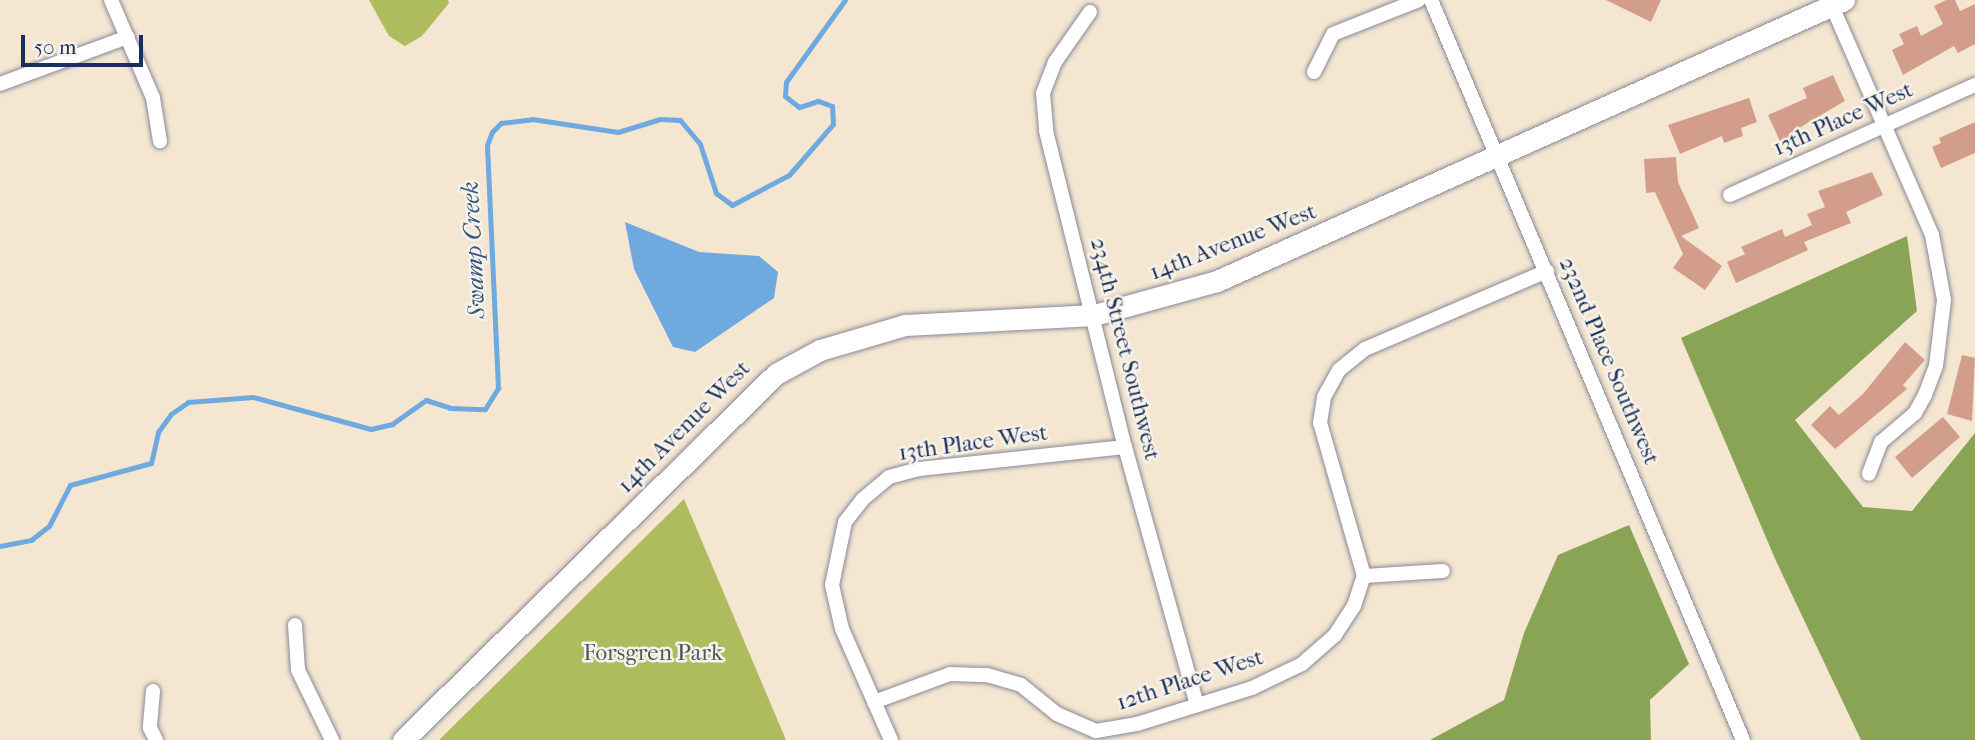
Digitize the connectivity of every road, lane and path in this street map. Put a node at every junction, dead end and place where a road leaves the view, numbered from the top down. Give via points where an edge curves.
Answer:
1 (111, 0) edge
2 (1419, 0) edge
3 (1431, 0) edge
4 (1838, 3) edge
5 (1090, 12) dead end
6 (128, 37) junction
7 (1314, 72) dead end
8 (0, 84) edge
9 (1975, 85) edge
10 (1885, 124) junction
11 (160, 141) dead end
12 (1496, 155) junction
13 (1730, 195) dead end
14 (1547, 271) junction
15 (1094, 315) junction
16 (1125, 447) junction
17 (1869, 474) dead end
18 (1443, 571) dead end
19 (1363, 576) junction
20 (295, 625) dead end
21 (153, 691) dead end
22 (874, 702) junction
23 (1197, 705) junction
24 (156, 740) edge
25 (332, 740) edge
26 (403, 740) edge
27 (891, 740) edge
28 (1743, 740) edge

1 - 6 street
2 - 7 street via 1333,34
3 - 12 street, 232nd Place Southwest
4 - 10 street
4 - 12 street, 14th Avenue West
5 - 15 street, 234th Street Southwest via 1055,62 1043,93 1046,131
6 - 8 street
6 - 11 street via 153,98
9 - 10 street, 13th Place West
10 - 13 street, 13th Place West
10 - 17 street via 1932,235 1944,300 1936,366 1925,395 1915,413 1881,442
12 - 14 street, 232nd Place Southwest
12 - 15 street, 14th Avenue West via 1217,281
14 - 19 street via 1365,349 1339,370 1324,397 1320,423
14 - 28 street, 232nd Place Southwest
15 - 16 street, 234th Street Southwest
15 - 26 street, 14th Avenue West via 905,325 820,350 776,374
16 - 22 street, 13th Place West via 919,468 889,477 863,499 845,522 832,585 842,629
16 - 23 street, 234th Street Southwest
18 - 19 street
19 - 23 street, 12th Place West via 1354,606 1335,635 1302,664 1252,688
20 - 25 street via 298,670
21 - 24 street via 150,728
22 - 23 street, 12th Place West via 950,674 987,676 1021,685 1057,714 1096,731
22 - 27 street

